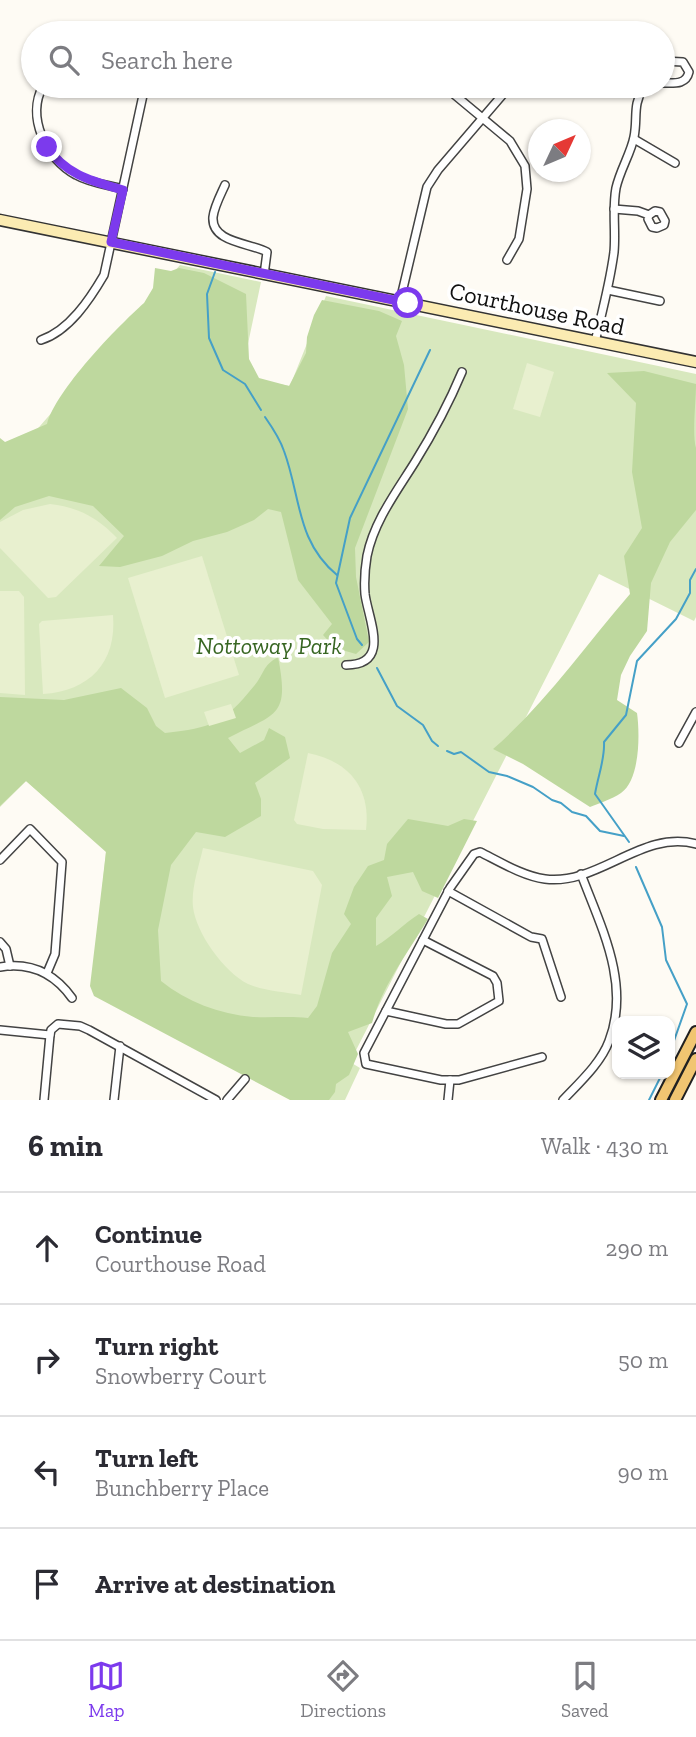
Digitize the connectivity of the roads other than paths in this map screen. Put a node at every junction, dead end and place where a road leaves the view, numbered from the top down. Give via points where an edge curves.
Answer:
1 (675, 62) edge
2 (675, 82) edge
3 (38, 98) edge
4 (142, 98) edge
5 (459, 98) edge
6 (500, 98) edge
7 (638, 98) edge
8 (483, 117) junction
9 (634, 139) junction
10 (675, 163) dead end
11 (225, 185) dead end
12 (123, 190) junction
13 (614, 209) junction
14 (649, 215) dead end
15 (0, 220) edge
16 (111, 242) junction
17 (507, 260) dead end
18 (264, 275) junction
19 (608, 290) junction
20 (400, 301) junction
21 (660, 301) dead end
22 (41, 340) dead end
23 (595, 342) junction
24 (696, 362) edge
25 (462, 372) dead end
26 (346, 665) dead end
27 (696, 712) edge
28 (679, 743) dead end
29 (696, 844) edge
30 (0, 860) edge
31 (582, 874) junction
32 (448, 891) junction
33 (423, 940) junction
34 (0, 942) edge
35 (10, 966) junction
36 (0, 967) edge
37 (47, 974) junction
38 (561, 997) dead end
39 (72, 998) dead end
40 (386, 1012) junction
41 (0, 1030) edge
42 (696, 1032) edge
43 (50, 1035) junction
44 (120, 1046) junction
45 (542, 1057) dead end
46 (696, 1059) edge
47 (245, 1079) dead end
48 (450, 1080) junction
49 (44, 1100) edge
50 (114, 1100) edge
51 (216, 1100) edge
52 (227, 1100) edge
53 (448, 1100) edge
54 (563, 1100) edge
55 (661, 1100) edge
56 (675, 1100) edge

1 - 2 street via 682,62 689,72 685,80
3 - 12 street via 38,121 52,155 76,175
4 - 12 street
5 - 8 street
6 - 8 street
7 - 9 street
8 - 17 street via 516,148 527,177 519,239
8 - 20 street via 427,187
9 - 10 street
9 - 13 street via 620,173
11 - 18 street via 213,217 215,226 227,239 267,252
12 - 16 street
13 - 14 street
13 - 19 street
15 - 16 street, Courthouse Road
16 - 18 street, Courthouse Road
16 - 22 street via 98,285 63,327
18 - 20 street, Courthouse Road
19 - 21 street
19 - 23 street
20 - 23 street, Courthouse Road
23 - 24 street, Courthouse Road
25 - 26 street via 373,536 365,588 374,643 365,660
27 - 28 street
29 - 31 street via 660,844
30 - 37 street via 30,830 62,862 55,954
31 - 32 street via 543,879 480,852
31 - 54 street via 615,969 615,1021 593,1066
32 - 33 street
32 - 38 street via 542,939
33 - 40 street
33 - 40 street via 493,976 499,1001 458,1024
34 - 35 street
35 - 36 street
35 - 37 street via 27,966
37 - 39 street
40 - 48 street via 364,1054 366,1064
41 - 43 street
42 - 55 main road
43 - 44 street via 58,1024 80,1026
43 - 49 street
44 - 50 street
44 - 51 street
45 - 48 street
46 - 56 main road
47 - 52 street
48 - 53 street

